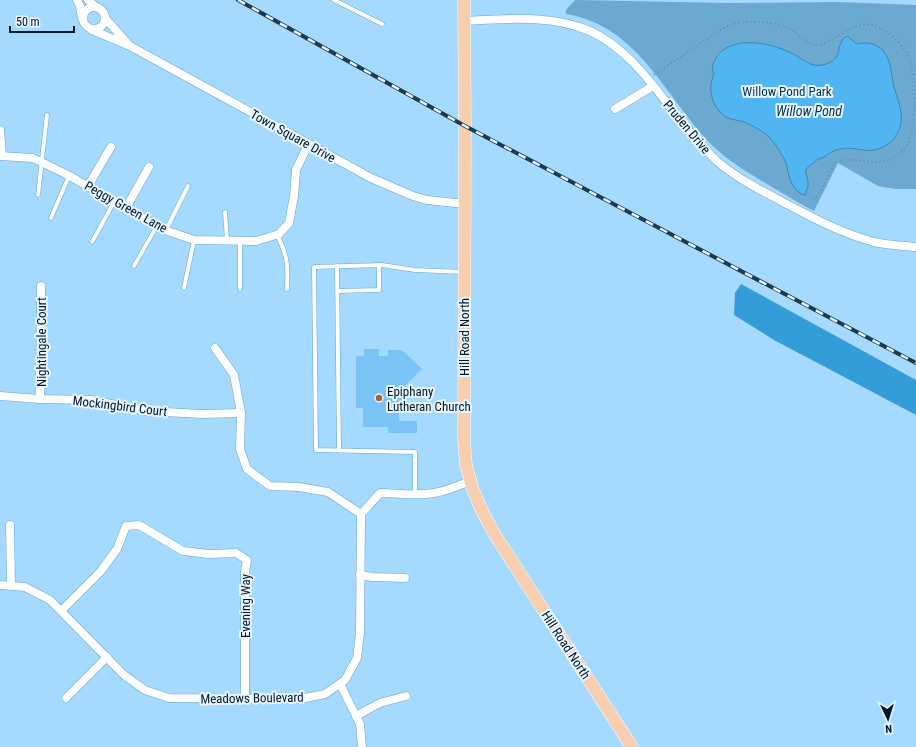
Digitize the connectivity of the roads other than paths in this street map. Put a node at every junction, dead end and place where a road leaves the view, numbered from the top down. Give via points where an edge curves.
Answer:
1 (77, 0) edge
2 (88, 0) edge
3 (334, 0) edge
4 (464, 0) edge
5 (96, 7) junction
6 (105, 18) junction
7 (82, 19) junction
8 (464, 21) junction
9 (382, 24) dead end
10 (92, 30) junction
11 (130, 46) junction
12 (650, 83) junction
13 (616, 109) dead end
14 (47, 115) dead end
15 (0, 130) edge
16 (308, 145) junction
17 (112, 147) dead end
18 (1, 156) edge
19 (41, 162) junction
20 (149, 167) dead end
21 (70, 176) junction
22 (88, 186) junction
23 (188, 186) dead end
24 (38, 195) dead end
25 (114, 201) junction
26 (465, 204) junction
27 (126, 208) junction
28 (225, 212) dead end
29 (51, 218) dead end
30 (157, 226) junction
31 (166, 230) junction
32 (277, 235) junction
33 (194, 240) junction
34 (227, 241) junction
35 (240, 241) junction
36 (92, 242) dead end
37 (916, 247) edge
38 (379, 265) junction
39 (134, 266) dead end
40 (337, 266) junction
41 (465, 272) junction
42 (41, 286) dead end
43 (184, 288) dead end
44 (240, 289) dead end
45 (287, 289) dead end
46 (337, 291) junction
47 (215, 348) dead end
48 (0, 396) edge
49 (40, 399) junction
50 (241, 413) junction
51 (339, 450) junction
52 (470, 481) junction
53 (415, 494) junction
54 (360, 514) junction
55 (10, 525) dead end
56 (360, 575) junction
57 (405, 578) dead end
58 (0, 585) edge
59 (11, 585) junction
60 (61, 611) junction
61 (107, 657) junction
62 (340, 684) junction
63 (406, 696) dead end
64 (66, 698) dead end
65 (245, 699) junction
66 (356, 716) junction
67 (362, 747) edge
68 (632, 747) edge

1 - 7 street, Town Square Drive
2 - 5 street, Town Square Drive
3 - 9 lane
4 - 8 main road, Hill Road North
5 - 6 street, Town Square Drive via 103,12
5 - 7 street via 86,10
6 - 10 street via 100,28
6 - 11 street, Town Square Drive
7 - 10 street, Town Square Drive via 85,26
8 - 12 street, Pruden Drive via 540,20 577,26 600,36 621,50
8 - 26 main road, Hill Road North
10 - 11 street, Town Square Drive
11 - 16 street, Town Square Drive
12 - 13 street
12 - 37 street, Pruden Drive via 711,155 751,185 840,231 875,242
14 - 19 lane
15 - 18 street
16 - 26 street, Town Square Drive via 407,194 427,200
16 - 32 street via 296,170 289,224
17 - 22 street
18 - 19 street, Peggy Green Lane via 33,158
19 - 21 street, Peggy Green Lane
19 - 24 lane
20 - 27 street
21 - 22 street, Peggy Green Lane
21 - 29 lane
22 - 25 street, Peggy Green Lane
23 - 31 lane
25 - 27 street, Peggy Green Lane
25 - 36 lane
26 - 41 main road, Hill Road North
27 - 30 street, Peggy Green Lane
28 - 34 lane
30 - 31 street, Peggy Green Lane
30 - 39 lane
31 - 33 street, Peggy Green Lane
32 - 35 street, Peggy Green Lane via 256,241
32 - 45 lane via 287,258
33 - 34 street, Peggy Green Lane
33 - 43 lane
34 - 35 street, Peggy Green Lane
35 - 44 lane
38 - 40 lane
38 - 41 lane via 415,270
38 - 46 lane via 379,290
40 - 46 lane
40 - 51 lane via 314,267 316,450
41 - 52 main road, Hill Road North via 464,440
42 - 49 street, Nightingale Court
46 - 51 lane
47 - 50 street via 234,375
48 - 49 street, Mockingbird Court
49 - 50 street, Mockingbird Court via 91,400 153,411
50 - 54 street via 240,449 248,469 270,486 328,492
51 - 53 lane via 415,452
52 - 53 street via 446,490
52 - 68 main road, Hill Road North via 495,535
53 - 54 street via 380,492
54 - 56 street, Meadows Boulevard
55 - 59 street
56 - 57 street
56 - 62 street, Meadows Boulevard via 360,633 357,658
58 - 59 street, Meadows Boulevard
59 - 60 street, Meadows Boulevard via 25,587 50,600
60 - 61 street, Meadows Boulevard
60 - 65 street, Evening Way via 100,572 117,549 126,526 139,525 183,551 209,554 236,553 246,560
61 - 64 street
61 - 65 street, Meadows Boulevard via 124,675 145,690 169,698
62 - 65 street, Meadows Boulevard via 325,694 300,700
62 - 66 street
63 - 66 street via 380,703
66 - 67 street via 360,724

